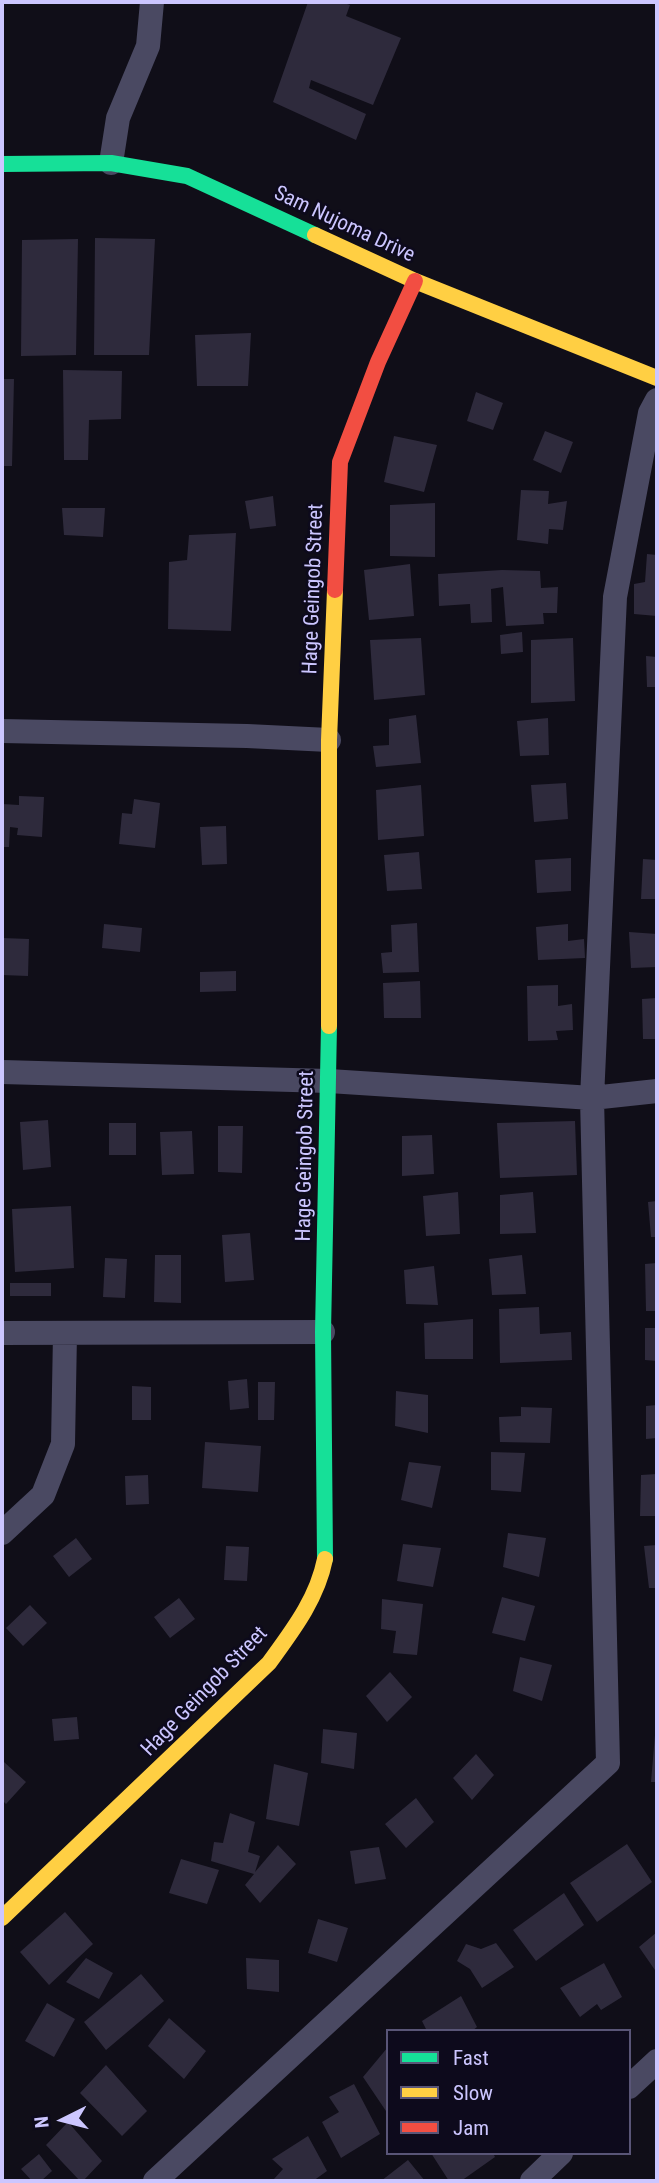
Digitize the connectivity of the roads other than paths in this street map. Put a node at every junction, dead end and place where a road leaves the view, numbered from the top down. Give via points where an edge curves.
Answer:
1 (152, 2) edge
2 (111, 163) junction
3 (2, 164) edge
4 (415, 281) junction
5 (657, 378) edge
6 (657, 400) edge
7 (2, 731) edge
8 (329, 740) junction
9 (2, 1072) edge
10 (329, 1081) junction
11 (657, 1091) edge
12 (592, 1098) junction
13 (323, 1332) junction
14 (2, 1333) edge
15 (65, 1334) junction
16 (2, 1533) edge
17 (2, 1918) edge
18 (657, 2061) edge
19 (631, 2085) edge
20 (559, 2155) edge
21 (155, 2181) edge
22 (532, 2181) edge

1 - 2 street via 148,46 118,118
2 - 3 street, Sam Nujoma Drive
2 - 4 street, Sam Nujoma Drive via 187,176
4 - 5 street, Sam Nujoma Drive
4 - 8 street, Hage Geingob Street via 340,462
6 - 12 street via 650,413 615,597
7 - 8 street
8 - 10 street, Hage Geingob Street
9 - 10 street
10 - 12 street
10 - 13 street, Hage Geingob Street
11 - 12 street
12 - 21 street via 608,1763
13 - 15 street
13 - 17 street, Hage Geingob Street via 327,1551 321,1580 302,1617 270,1662
14 - 15 street
15 - 16 street via 63,1444 43,1495
18 - 19 street
20 - 22 street

